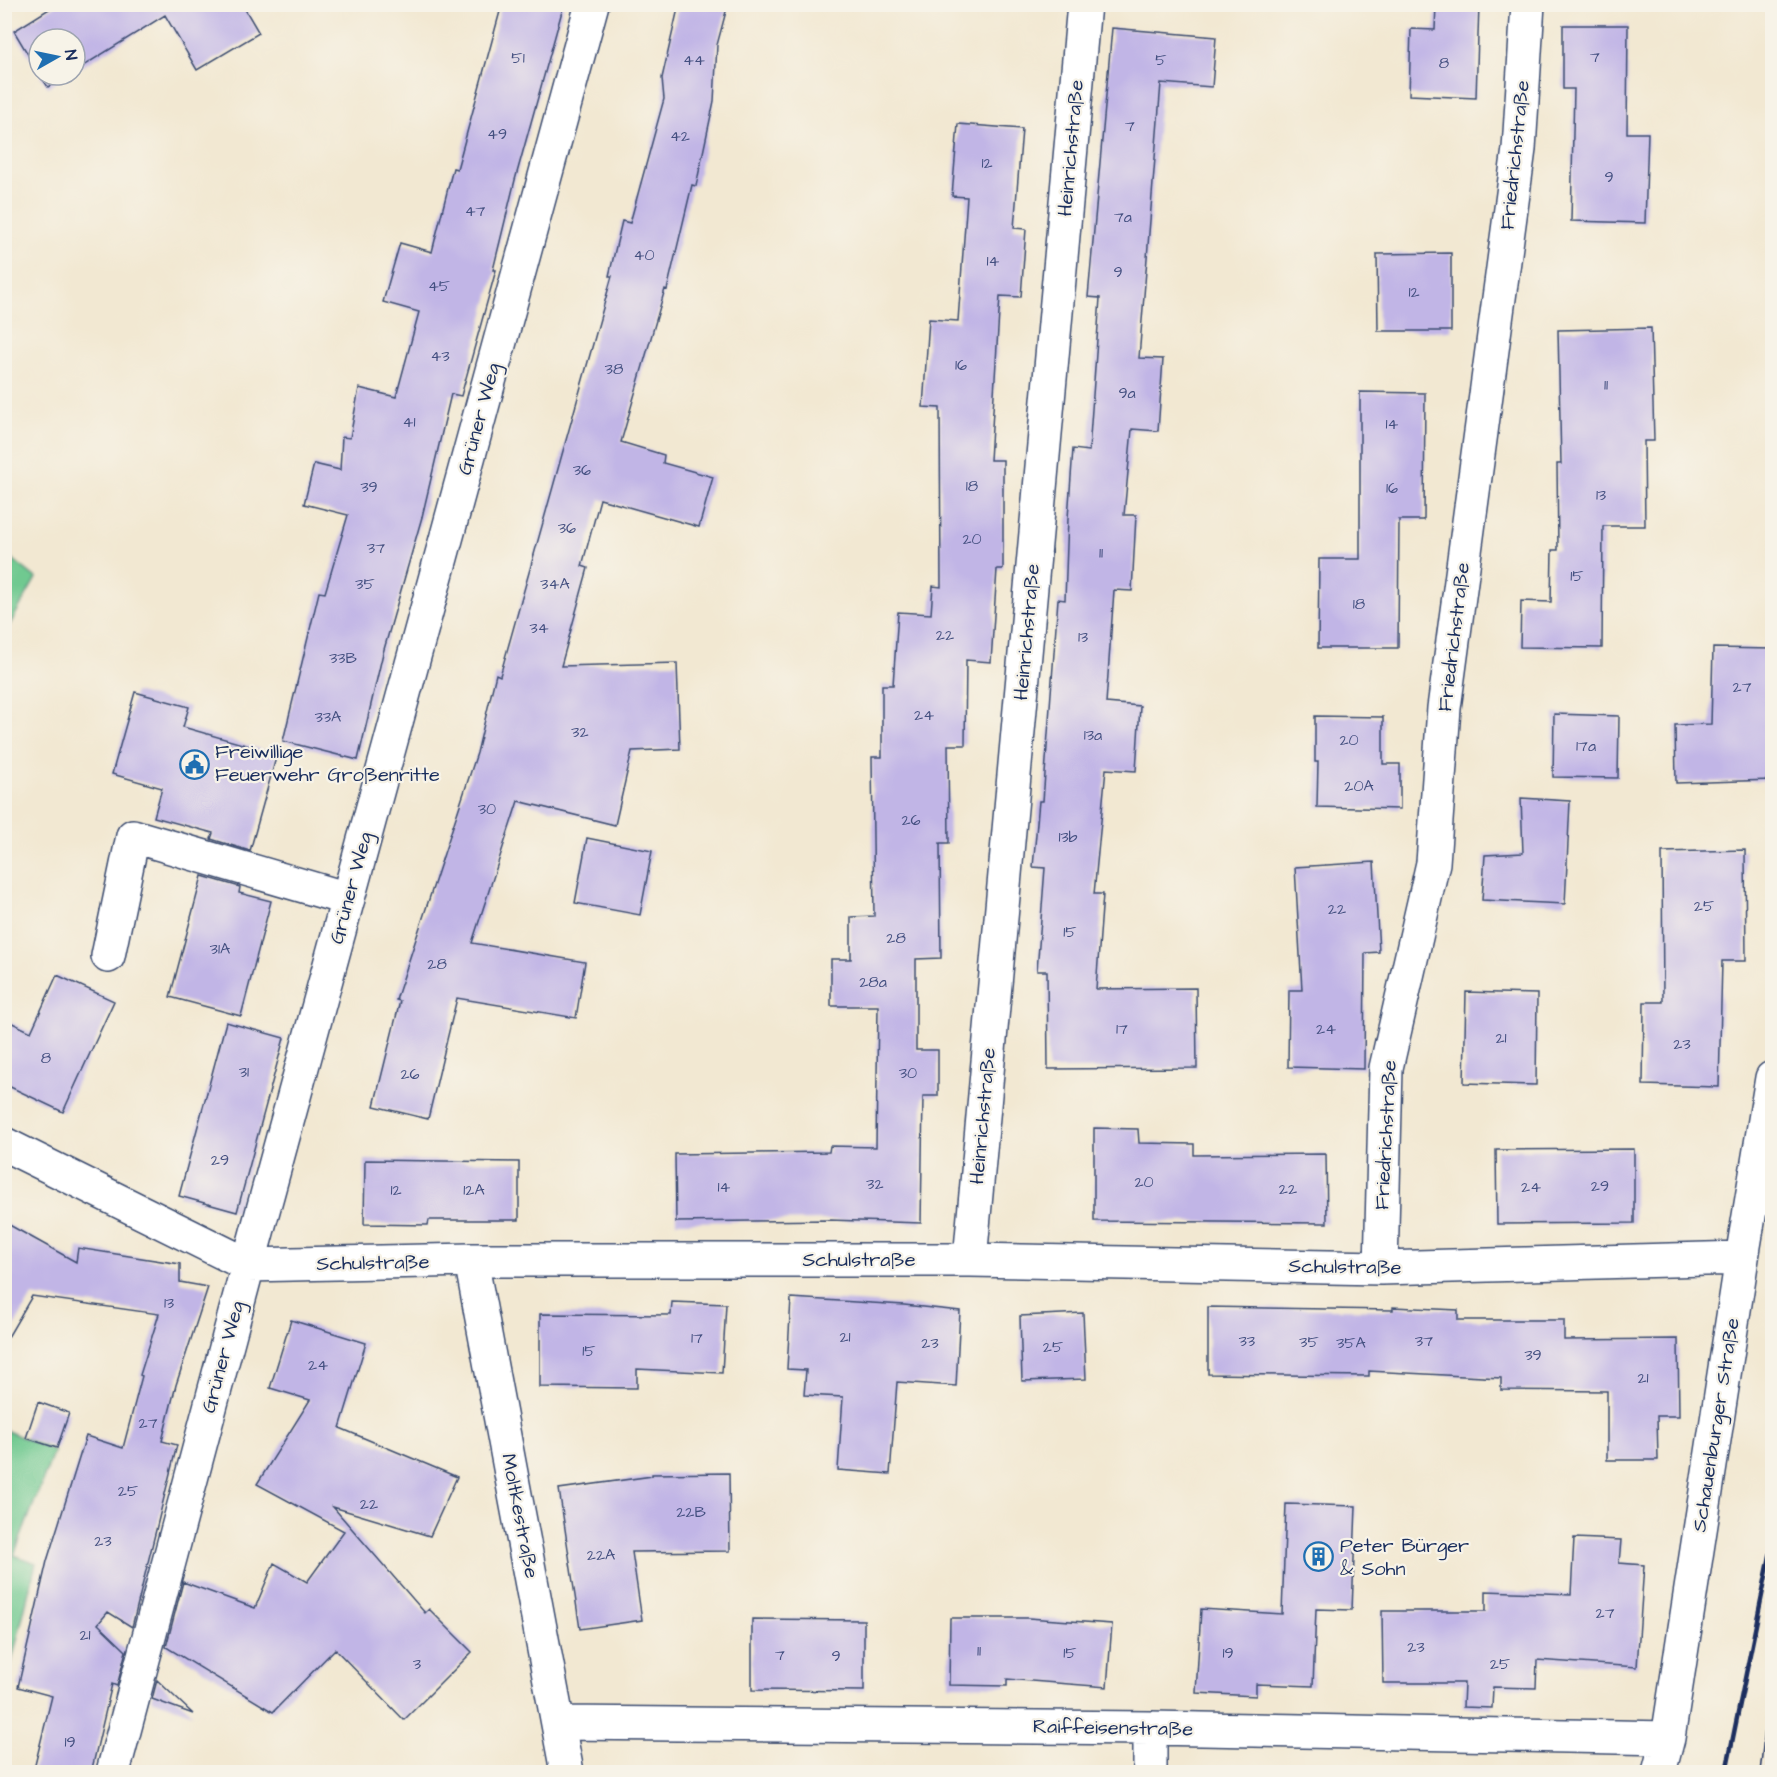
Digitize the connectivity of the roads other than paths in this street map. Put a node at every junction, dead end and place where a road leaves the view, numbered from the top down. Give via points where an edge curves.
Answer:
1 (592, 4) edge
2 (1084, 4) edge
3 (1528, 4) edge
4 (348, 899) junction
5 (108, 956) dead end
6 (1773, 1078) edge
7 (4, 1144) edge
8 (1742, 1258) junction
9 (471, 1260) junction
10 (970, 1260) junction
11 (248, 1265) junction
12 (1381, 1268) junction
13 (558, 1723) junction
14 (1150, 1728) junction
15 (1668, 1738) junction
16 (113, 1773) edge
17 (567, 1773) edge
18 (1150, 1773) edge
19 (1659, 1773) edge

1 - 4 street, Grüner Weg
2 - 10 street, Heinrichstraße
3 - 12 street, Friedrichstraße via 1519,149 1444,708 1433,863 1386,1068
4 - 5 street via 133,836
4 - 11 street, Grüner Weg
6 - 8 street, Schauenburger Straße
7 - 11 street, Schulstraße
8 - 12 street, Schulstraße
8 - 15 street, Schauenburger Straße
9 - 10 street, Schulstraße
9 - 11 street, Schulstraße
9 - 13 street, Moltkestraße
10 - 12 street, Schulstraße
11 - 16 street, Grüner Weg
13 - 14 street, Raiffeisenstraße
13 - 17 street, Moltkestraße
14 - 15 street, Raiffeisenstraße
14 - 18 street
15 - 19 street, Schauenburger Straße

